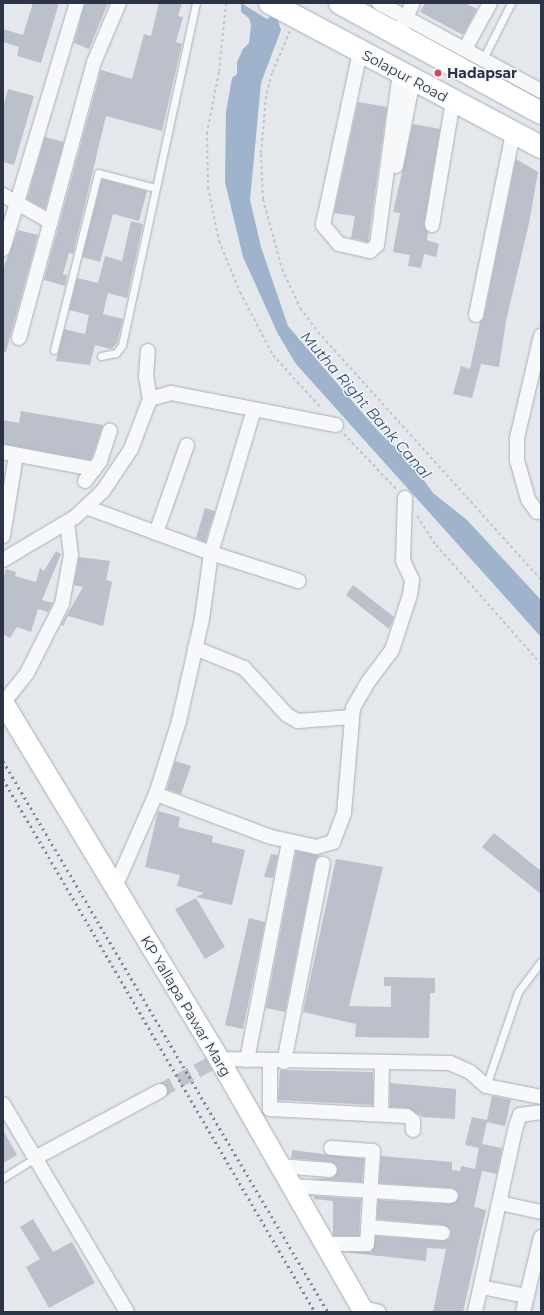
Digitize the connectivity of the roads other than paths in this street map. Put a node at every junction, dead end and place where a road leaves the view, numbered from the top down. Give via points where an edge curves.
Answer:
1 (77, 3) edge
2 (119, 3) edge
3 (196, 3) edge
4 (270, 3) edge
5 (340, 3) edge
6 (379, 3) edge
7 (413, 3) edge
8 (490, 3) edge
9 (511, 3) edge
10 (402, 26) junction
11 (465, 49) junction
12 (360, 52) junction
13 (483, 59) junction
14 (407, 77) junction
15 (541, 91) edge
16 (454, 101) junction
17 (541, 113) edge
18 (513, 132) junction
19 (541, 147) edge
20 (156, 188) junction
21 (3, 195) edge
22 (16, 204) junction
23 (388, 210) joint
24 (49, 221) junction
25 (432, 225) dead end
26 (384, 232) dead end
27 (3, 249) edge
28 (476, 315) dead end
29 (541, 336) edge
30 (19, 338) dead end
31 (54, 350) dead end
32 (148, 351) dead end
33 (101, 356) dead end
34 (150, 399) junction
35 (254, 410) junction
36 (336, 425) road end
37 (110, 431) dead end
38 (187, 445) dead end
39 (10, 453) edge
40 (94, 469) junction
41 (85, 481) dead end
42 (405, 498) road end
43 (86, 507) junction
44 (537, 512) dead end
45 (67, 523) junction
46 (156, 533) junction
47 (3, 536) edge
48 (211, 554) junction
49 (3, 560) edge
50 (299, 581) dead end
51 (195, 648) junction
52 (3, 702) edge
53 (352, 716) junction
54 (156, 794) junction
55 (289, 842) junction
56 (323, 864) dead end
57 (115, 887) junction
58 (541, 961) edge
59 (219, 1059) junction
60 (247, 1060) junction
61 (277, 1061) junction
62 (382, 1062) junction
63 (486, 1086) junction
64 (160, 1091) tunnel mouth
65 (541, 1097) edge
66 (3, 1104) edge
67 (541, 1112) edge
68 (381, 1113) junction
69 (413, 1130) dead end
70 (331, 1148) dead end
71 (35, 1158) junction
72 (280, 1166) junction
73 (330, 1170) dead end
74 (3, 1178) edge
75 (292, 1186) junction
76 (370, 1191) junction
77 (451, 1196) dead end
78 (500, 1202) junction
79 (541, 1212) edge
80 (368, 1227) junction
81 (443, 1233) dead end
82 (541, 1237) edge
83 (325, 1244) junction
84 (481, 1286) junction
85 (527, 1296) junction
86 (368, 1311) edge
87 (127, 1312) edge
88 (475, 1312) edge
89 (523, 1312) edge

1 - 22 street
2 - 24 street via 94,62
3 - 20 lane
4 - 12 highway, Solapur Road
5 - 10 highway
6 - 10 street
7 - 10 street
8 - 11 street
9 - 13 lane
10 - 11 street
10 - 17 highway
11 - 13 street
12 - 14 highway, Solapur Road
12 - 14 street via 323,225 339,244 370,251 377,245
13 - 15 street
14 - 16 highway, Solapur Road
14 - 23 street
16 - 18 highway, Solapur Road
16 - 25 street
18 - 19 highway, Solapur Road
18 - 28 street
20 - 31 lane via 98,173
20 - 33 lane via 122,346 116,353
21 - 22 street
22 - 24 street
22 - 27 street
23 - 26 lane
24 - 30 street
29 - 44 street via 516,438 517,460 528,500
32 - 34 street via 146,377
34 - 35 street via 171,393
34 - 43 street via 131,448 103,491
35 - 36 street
35 - 48 street
37 - 40 street
38 - 46 street
39 - 40 street
39 - 47 street
40 - 41 street
42 - 53 street via 403,561 412,580 410,595 392,650 368,682 353,708
43 - 45 street
43 - 46 street
45 - 49 street
45 - 52 street via 71,555 62,604 27,673
46 - 48 street
48 - 50 street
48 - 51 street
51 - 53 street via 228,659 244,668 287,715 298,721
51 - 54 street via 179,721
52 - 57 street, KP Yallapa Pawar Marg
53 - 55 street via 344,814 336,838 323,847
54 - 55 street via 218,820
54 - 57 street
55 - 60 street
56 - 61 street
57 - 59 street, KP Yallapa Pawar Marg
58 - 63 lane via 518,992
59 - 60 street
59 - 72 street, KP Yallapa Pawar Marg
60 - 61 street
61 - 62 street
61 - 68 street via 270,1108
62 - 63 street via 450,1063 470,1072
62 - 68 street
63 - 65 street
64 - 71 street
66 - 71 street
67 - 78 street via 520,1115
68 - 69 street via 411,1117
70 - 76 street via 373,1151
71 - 74 lane
71 - 87 street
72 - 73 street
72 - 75 street, KP Yallapa Pawar Marg
75 - 76 street
75 - 83 street, KP Yallapa Pawar Marg
76 - 77 street
76 - 80 street
78 - 79 street
78 - 84 street
80 - 81 street
80 - 83 street via 367,1244
82 - 85 street
83 - 86 street, KP Yallapa Pawar Marg
84 - 85 street
84 - 88 street
85 - 89 street

